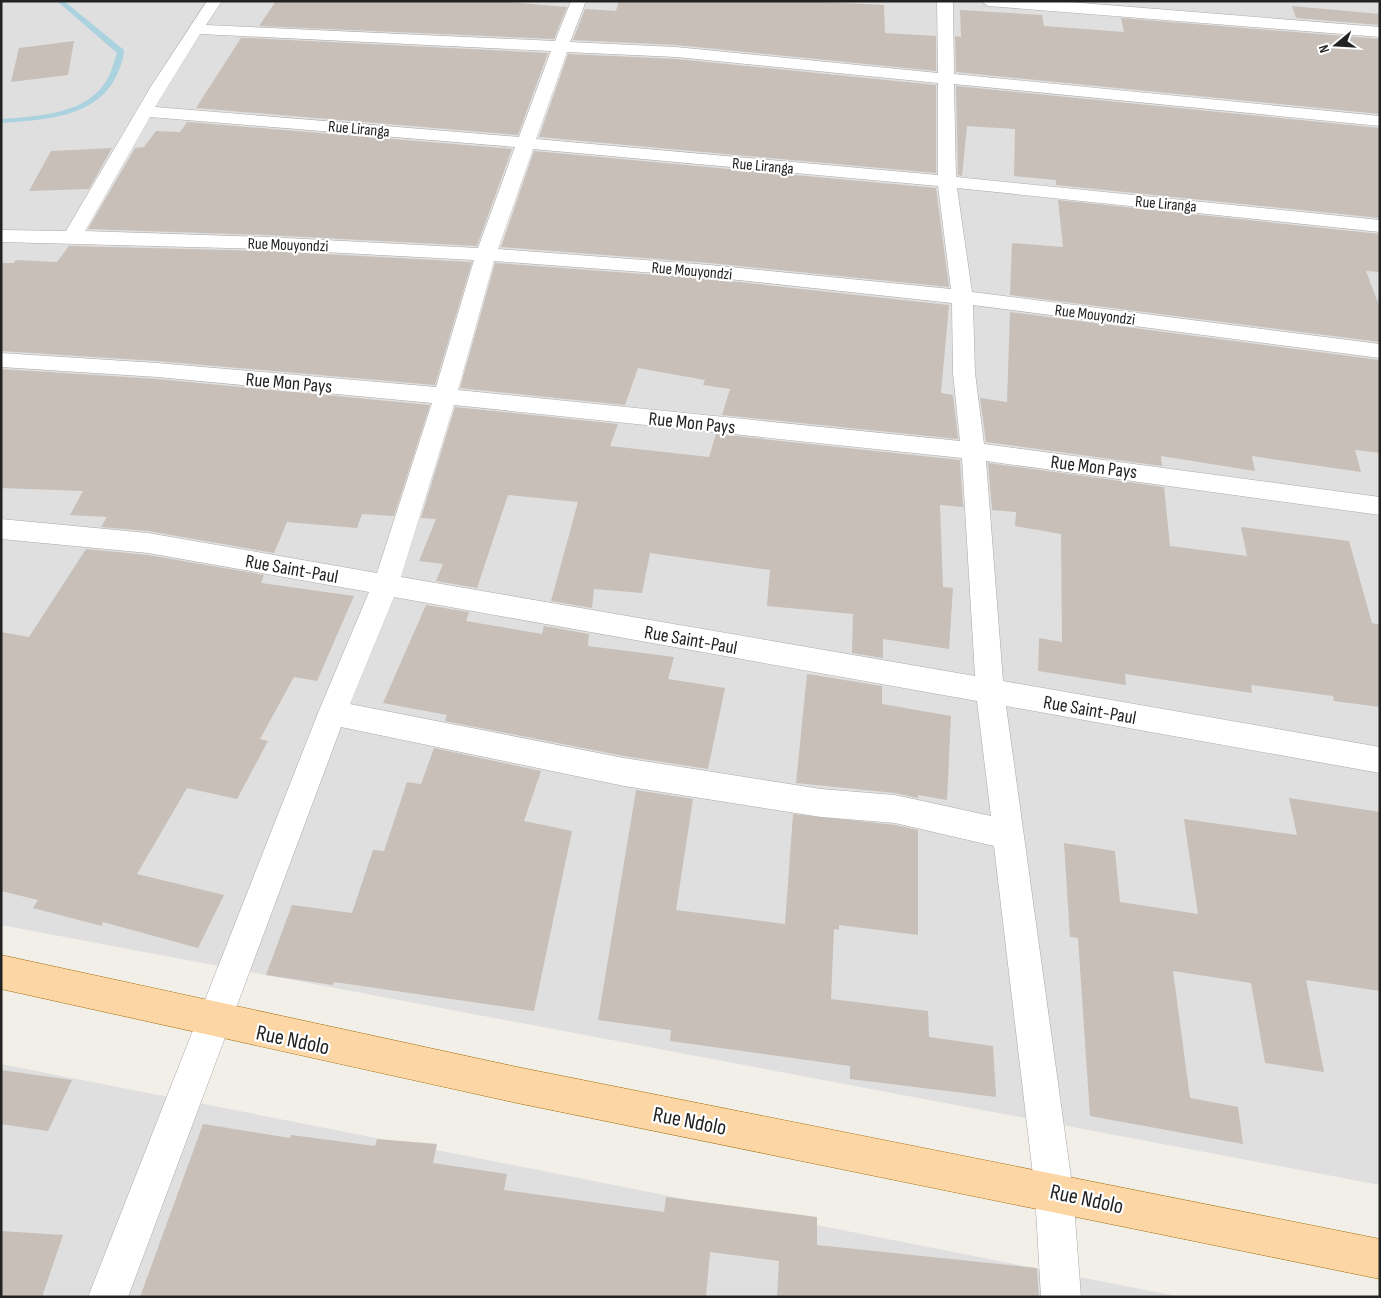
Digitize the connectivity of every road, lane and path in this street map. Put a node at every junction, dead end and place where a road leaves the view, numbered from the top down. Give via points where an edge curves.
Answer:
1 (215, 1) edge
2 (579, 1) edge
3 (945, 1) edge
4 (988, 1) edge
5 (195, 29) junction
6 (1380, 32) edge
7 (560, 48) junction
8 (945, 78) junction
9 (145, 111) junction
10 (1380, 121) edge
11 (528, 142) junction
12 (947, 182) junction
13 (1380, 226) edge
14 (1, 236) edge
15 (72, 237) junction
16 (486, 254) junction
17 (962, 297) junction
18 (1380, 350) edge
19 (1, 360) edge
20 (445, 396) junction
21 (973, 450) junction
22 (1380, 506) edge
23 (1, 529) edge
24 (386, 584) junction
25 (990, 692) junction
26 (332, 713) junction
27 (1380, 760) edge
28 (1008, 835) junction
29 (1, 972) edge
30 (212, 1021) junction
31 (1054, 1192) junction
32 (1380, 1259) edge
33 (108, 1297) edge
34 (1061, 1297) edge

1 - 5 street
2 - 7 street
3 - 8 street
4 - 6 street
5 - 7 street
5 - 9 street
7 - 8 street via 676,52
7 - 11 street
8 - 10 street
8 - 12 street
9 - 11 street, Rue Liranga
9 - 15 street
11 - 12 street, Rue Liranga
11 - 16 street
12 - 13 street, Rue Liranga
12 - 17 street
14 - 15 street, Rue Mouyondzi
15 - 16 street, Rue Mouyondzi
16 - 17 street, Rue Mouyondzi via 712,271
16 - 20 street
17 - 18 street, Rue Mouyondzi
17 - 21 street via 964,373
19 - 20 street, Rue Mon Pays via 157,370
20 - 21 street, Rue Mon Pays
20 - 24 street
21 - 22 street, Rue Mon Pays
21 - 25 street
23 - 24 street, Rue Saint-Paul via 148,543
24 - 25 street, Rue Saint-Paul
24 - 26 street
25 - 27 street, Rue Saint-Paul
25 - 28 street
26 - 28 street via 624,772 812,801 895,809
26 - 30 street
28 - 31 street
29 - 30 main road, Rue Ndolo
30 - 31 main road, Rue Ndolo via 569,1097
30 - 33 street
31 - 32 main road, Rue Ndolo
31 - 34 street

